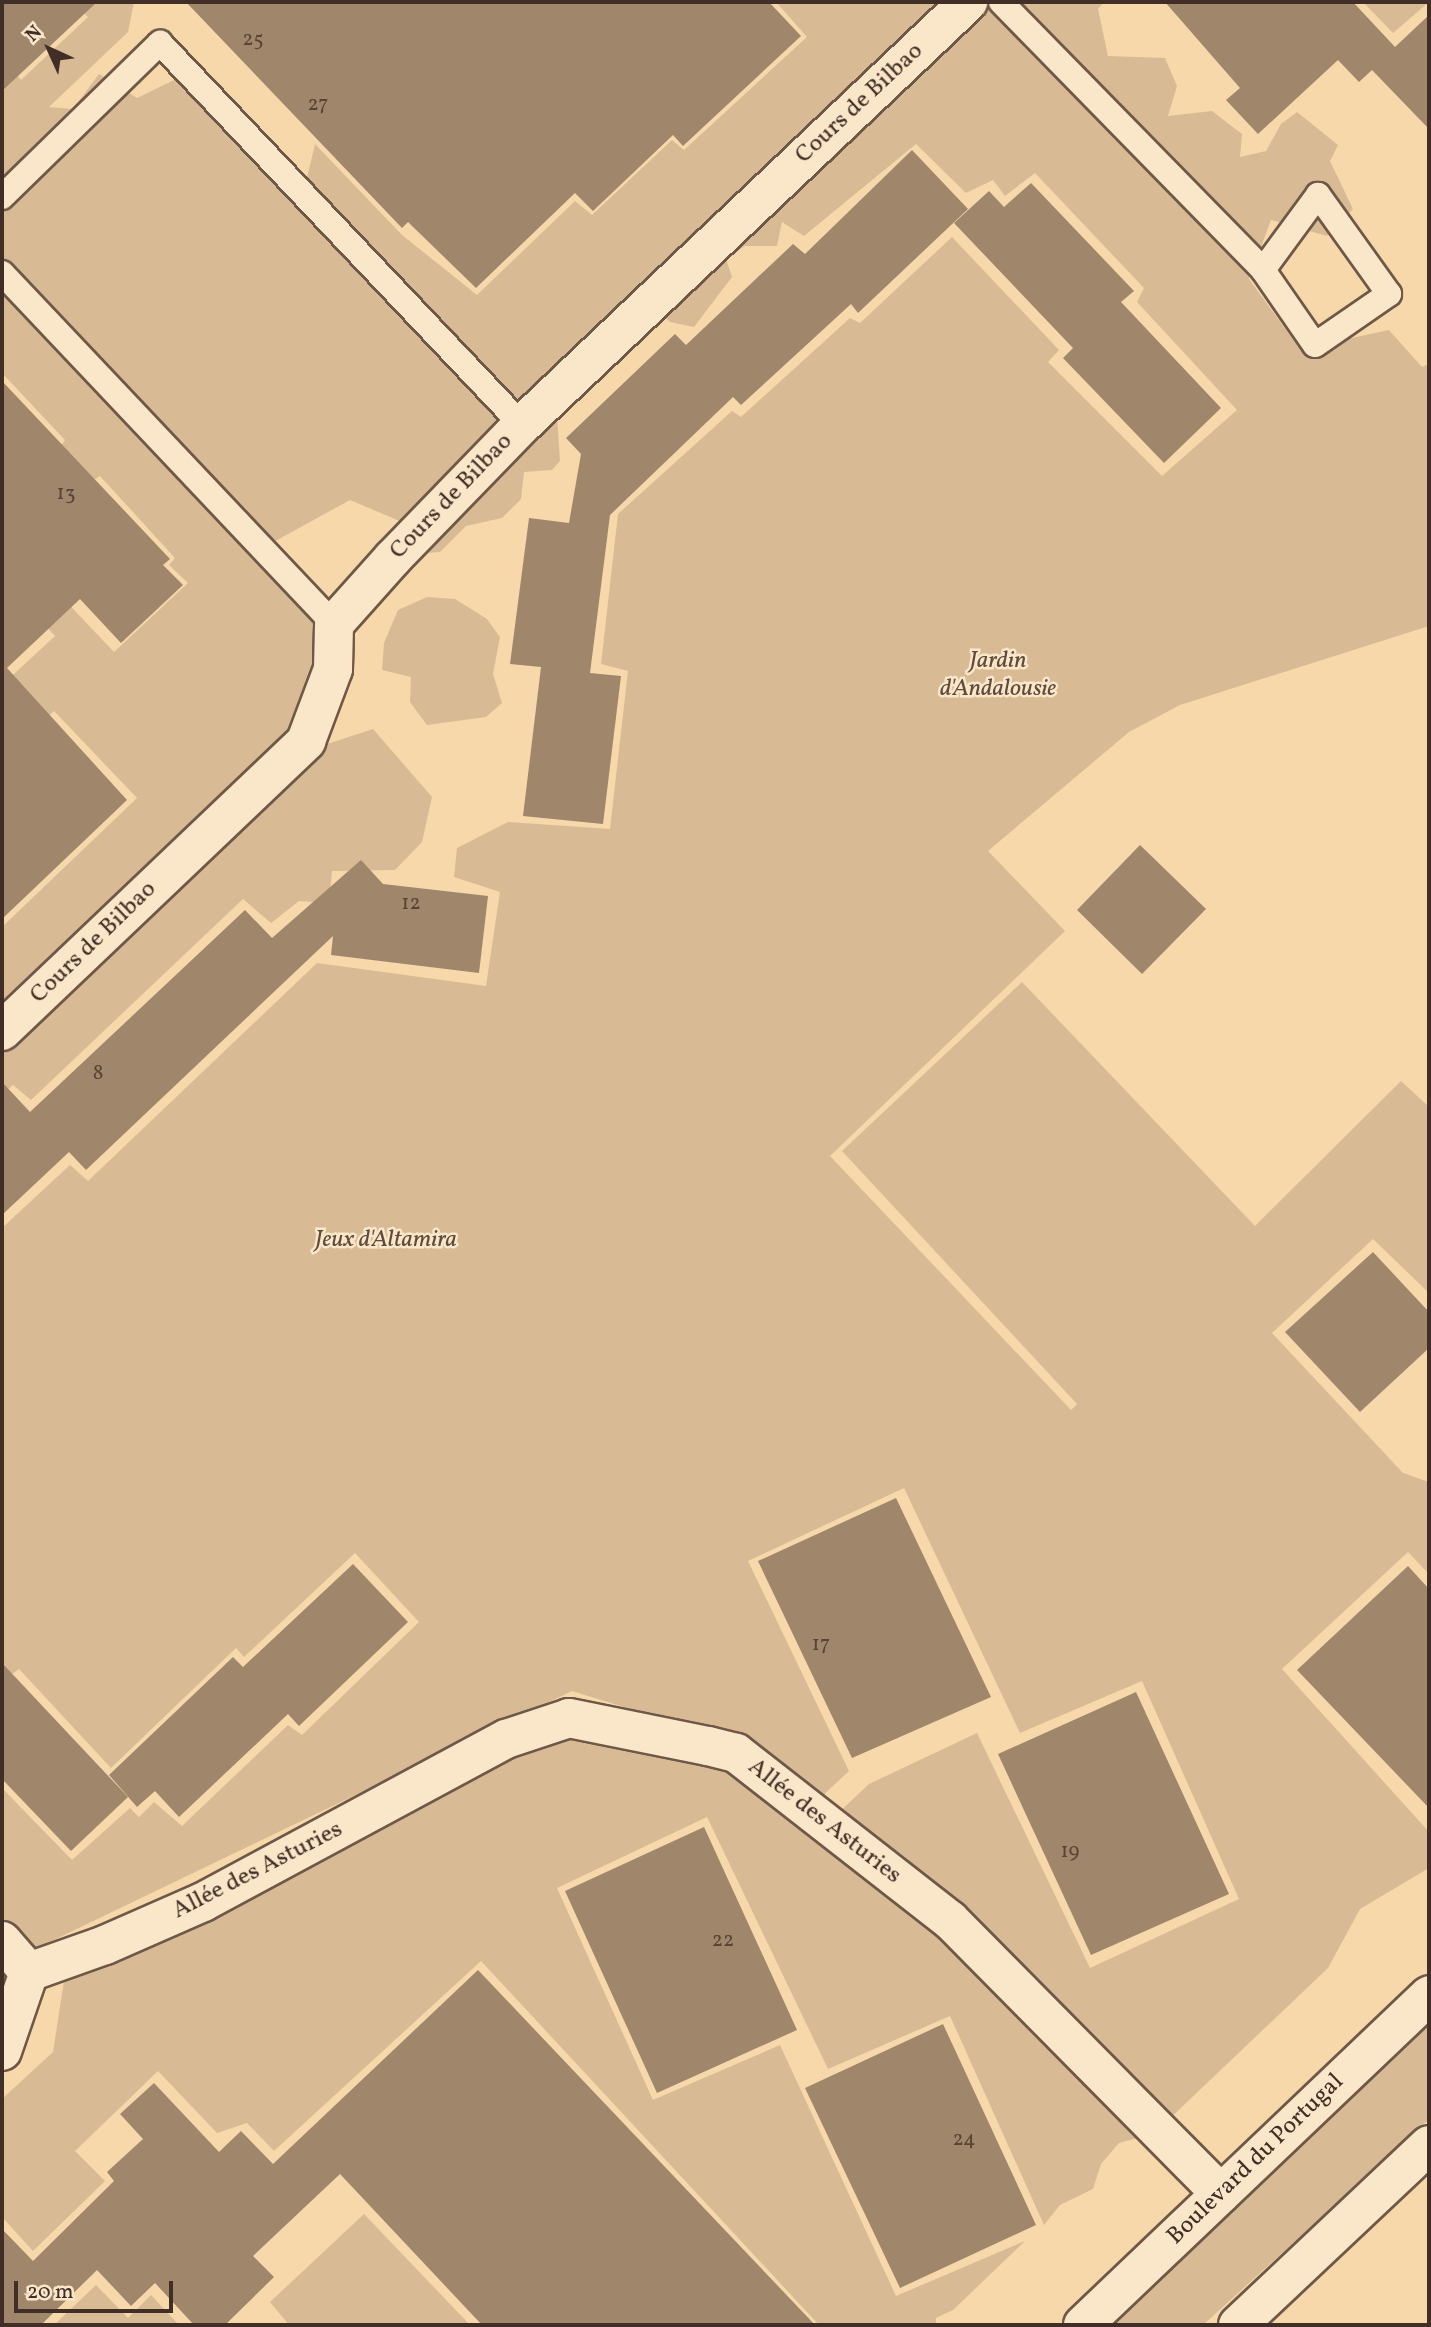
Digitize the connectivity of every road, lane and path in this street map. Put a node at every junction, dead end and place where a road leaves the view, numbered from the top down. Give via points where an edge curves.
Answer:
1 (968, 2) edge
2 (1001, 2) edge
3 (2, 197) edge
4 (1263, 270) junction
5 (2, 273) edge
6 (522, 425) junction
7 (334, 624) junction
8 (2, 1031) edge
9 (2, 1941) edge
10 (29, 1972) junction
11 (1429, 1995) edge
12 (2, 2052) edge
13 (1429, 2145) edge
14 (1221, 2194) junction
15 (1083, 2325) edge
16 (1238, 2325) edge

1 - 6 street, Cours de Bilbao
2 - 4 lane
3 - 6 lane via 160,43
4 - 4 lane via 1318,195 1389,294 1315,345
5 - 7 lane
6 - 7 street, Cours de Bilbao
7 - 8 street, Cours de Bilbao via 333,669 306,741
9 - 10 street
10 - 12 street
10 - 14 street, Allée des Asturies via 203,1902 506,1739 569,1718 736,1753 950,1920
11 - 14 street, Boulevard du Portugal
13 - 16 street
14 - 15 street, Boulevard du Portugal

